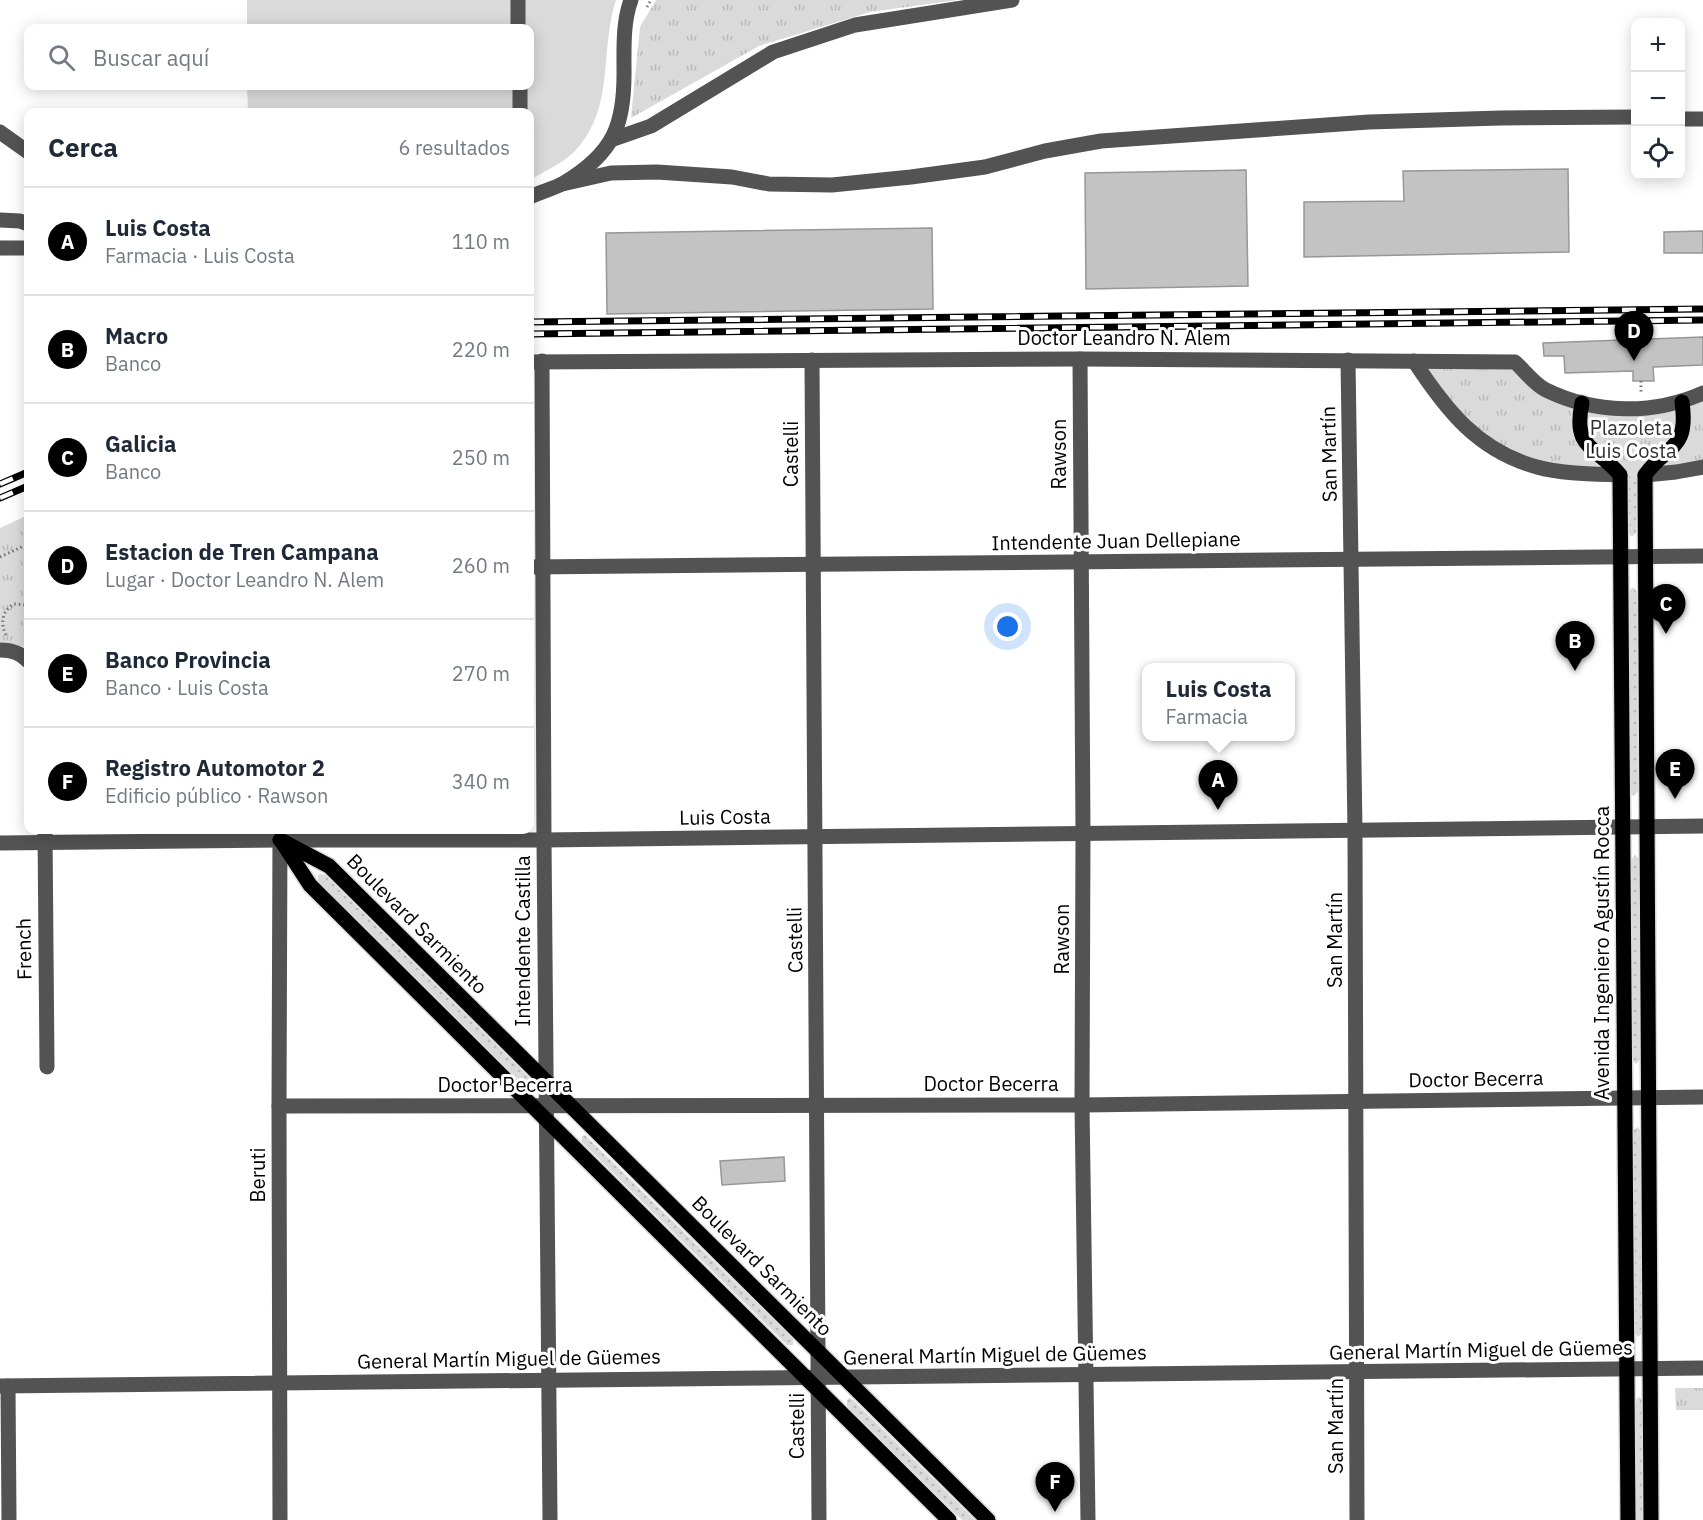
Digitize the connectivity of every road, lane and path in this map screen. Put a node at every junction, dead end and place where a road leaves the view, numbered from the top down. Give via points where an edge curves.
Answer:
1 (518, 0) edge
2 (632, 0) edge
3 (1012, 0) edge
4 (518, 24) edge
5 (520, 90) edge
6 (520, 108) edge
7 (1631, 117) edge
8 (1685, 118) edge
9 (1703, 119) edge
10 (0, 132) edge
11 (611, 140) junction
12 (24, 149) edge
13 (562, 184) junction
14 (534, 195) edge
15 (0, 220) edge
16 (24, 222) edge
17 (0, 248) edge
18 (24, 248) edge
19 (1080, 359) junction
20 (812, 360) junction
21 (1348, 360) junction
22 (1414, 361) junction
23 (536, 362) edge
24 (1703, 393) edge
25 (1682, 402) junction
26 (1582, 403) junction
27 (1703, 467) edge
28 (1620, 475) junction
29 (1645, 475) junction
30 (24, 546) edge
31 (0, 556) edge
32 (1645, 556) junction
33 (1703, 556) edge
34 (1620, 557) junction
35 (1351, 560) junction
36 (1081, 562) junction
37 (813, 565) junction
38 (536, 567) edge
39 (24, 605) edge
40 (4, 644) edge
41 (24, 657) edge
42 (1703, 826) edge
43 (1646, 827) junction
44 (1622, 828) junction
45 (1355, 831) junction
46 (1083, 834) junction
47 (280, 835) edge
48 (44, 836) edge
49 (815, 837) junction
50 (544, 840) junction
51 (0, 843) edge
52 (47, 1067) dead end
53 (546, 1081) junction
54 (1703, 1097) edge
55 (1624, 1098) junction
56 (1648, 1098) junction
57 (1356, 1102) junction
58 (817, 1105) junction
59 (1082, 1105) junction
60 (279, 1106) junction
61 (570, 1106) junction
62 (541, 1110) junction
63 (818, 1352) junction
64 (1703, 1368) edge
65 (1626, 1369) junction
66 (1650, 1369) junction
67 (1357, 1372) junction
68 (1086, 1375) junction
69 (844, 1377) junction
70 (549, 1380) junction
71 (814, 1382) junction
72 (280, 1383) junction
73 (4, 1386) edge
74 (9, 1520) edge
75 (280, 1520) edge
76 (550, 1520) edge
77 (819, 1520) edge
78 (949, 1520) edge
79 (988, 1520) edge
80 (1088, 1520) edge
81 (1357, 1520) edge
82 (1628, 1520) edge
83 (1651, 1520) edge

1 - 4 street
2 - 11 street via 624,38 625,99
3 - 11 street via 855,25 773,52 651,126
5 - 6 street
7 - 13 street via 1369,122 1101,141 985,167 832,185 769,184 732,177 657,172 611,173
8 - 9 street
10 - 12 street
11 - 13 street via 588,166
13 - 14 street
15 - 16 street
17 - 18 street
19 - 20 street, Doctor Leandro N. Alem
19 - 21 street, Doctor Leandro N. Alem
19 - 36 street, Rawson
20 - 23 street, Doctor Leandro N. Alem
20 - 37 street, Castelli
21 - 22 street, Doctor Leandro N. Alem
21 - 35 street, San Martín
22 - 26 street, Doctor Leandro N. Alem via 1515,362 1544,389
22 - 28 street via 1462,425 1496,451 1538,468
23 - 38 street, Intendente Castilla
24 - 25 street, Doctor Leandro N. Alem
25 - 26 street, Doctor Leandro N. Alem via 1650,409
25 - 29 main road via 1679,440
26 - 28 main road via 1580,427 1584,442
27 - 29 street
28 - 34 main road, Avenida Ingeniero Agustín Rocca
29 - 32 main road
30 - 31 path
32 - 33 street, Intendente Juan Dellepiane
32 - 34 street, Intendente Juan Dellepiane
32 - 43 main road
34 - 35 street, Intendente Juan Dellepiane
34 - 44 main road, Avenida Ingeniero Agustín Rocca
35 - 36 street, Intendente Juan Dellepiane
35 - 45 street, San Martín
36 - 37 street, Intendente Juan Dellepiane
36 - 46 street, Rawson
37 - 38 street, Intendente Juan Dellepiane
37 - 49 street, Castelli
38 - 50 street, Intendente Castilla
39 - 40 path via 14,604 4,612
40 - 41 street
42 - 43 street, Luis Costa
43 - 44 street, Luis Costa
43 - 56 main road
44 - 45 street, Luis Costa
44 - 55 main road, Avenida Ingeniero Agustín Rocca
45 - 46 street, Luis Costa
45 - 57 street, San Martín
46 - 49 street, Luis Costa
46 - 59 street, Rawson
47 - 48 street, Luis Costa
47 - 50 street, Luis Costa
47 - 53 main road, Boulevard Sarmiento via 329,866
47 - 60 street, Beruti
47 - 62 main road via 310,885
48 - 51 street, Luis Costa
48 - 52 street, French
49 - 50 street, Luis Costa
49 - 58 street, Castelli
50 - 53 street, Intendente Castilla
53 - 61 main road, Boulevard Sarmiento
53 - 62 street, Intendente Castilla
54 - 56 street, Doctor Becerra
55 - 56 street, Doctor Becerra
55 - 57 street, Doctor Becerra
55 - 65 main road, Avenida Ingeniero Agustín Rocca
56 - 66 main road
57 - 59 street, Doctor Becerra
57 - 67 street, San Martín
58 - 59 street, Doctor Becerra
58 - 61 street, Doctor Becerra
58 - 63 street, Castelli
59 - 68 street, Rawson
60 - 62 street, Doctor Becerra
60 - 72 street, Beruti
61 - 62 street, Doctor Becerra
61 - 63 main road, Boulevard Sarmiento
62 - 70 street, Intendente Castilla
62 - 71 main road
63 - 69 main road, Boulevard Sarmiento
63 - 71 street, Castelli
64 - 66 street, General Martín Miguel de Güemes
65 - 66 street, General Martín Miguel de Güemes
65 - 67 street, General Martín Miguel de Güemes
65 - 82 main road, Avenida Ingeniero Agustín Rocca
66 - 83 main road
67 - 68 street, General Martín Miguel de Güemes
67 - 81 street, San Martín
68 - 69 street, General Martín Miguel de Güemes
68 - 80 street, Rawson
69 - 71 street, General Martín Miguel de Güemes
69 - 79 main road, Boulevard Sarmiento
70 - 71 street, General Martín Miguel de Güemes
70 - 72 street, General Martín Miguel de Güemes
70 - 76 street, Intendente Castilla
71 - 77 street, Castelli
71 - 78 main road
72 - 73 street, General Martín Miguel de Güemes
72 - 75 street, Beruti
73 - 74 street

